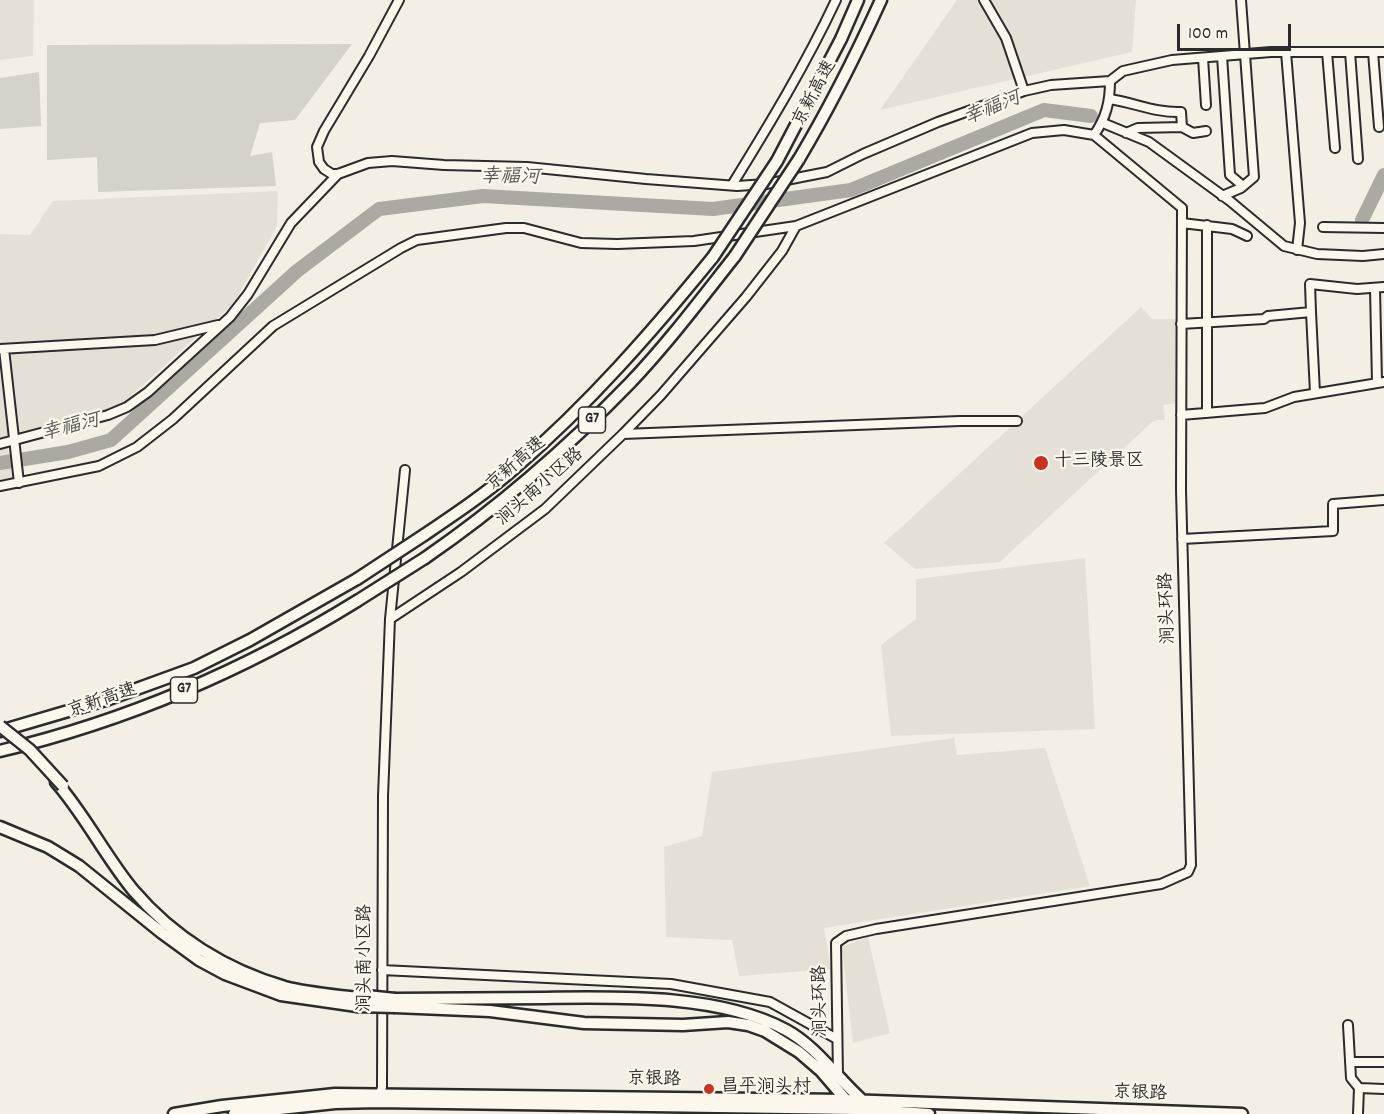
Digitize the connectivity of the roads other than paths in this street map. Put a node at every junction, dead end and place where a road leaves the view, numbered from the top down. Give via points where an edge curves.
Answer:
1 (399, 0) edge
2 (836, 0) edge
3 (858, 0) edge
4 (880, 0) edge
5 (984, 0) edge
6 (1241, 0) edge
7 (1286, 52) junction
8 (1327, 52) junction
9 (1350, 52) junction
10 (1373, 52) junction
11 (1384, 52) edge
12 (1245, 54) junction
13 (1222, 56) junction
14 (1203, 58) junction
15 (1110, 81) junction
16 (1024, 91) junction
17 (1110, 99) junction
18 (1206, 105) dead end
19 (1103, 123) junction
20 (1182, 127) junction
21 (1379, 127) dead end
22 (1206, 131) dead end
23 (1126, 133) junction
24 (1094, 135) junction
25 (1335, 148) dead end
26 (1358, 159) dead end
27 (338, 174) junction
28 (732, 185) junction
29 (1243, 186) junction
30 (1222, 196) junction
31 (1182, 223) junction
32 (1207, 225) junction
33 (796, 226) junction
34 (1323, 227) dead end
35 (1384, 228) edge
36 (1247, 236) dead end
37 (1297, 250) junction
38 (1384, 254) edge
39 (1380, 288) edge
40 (1311, 312) junction
41 (1206, 321) junction
42 (223, 323) junction
43 (1181, 324) junction
44 (2, 349) edge
45 (1381, 382) edge
46 (1315, 393) junction
47 (1207, 413) junction
48 (1181, 415) junction
49 (1017, 421) dead end
50 (623, 434) junction
51 (15, 440) junction
52 (0, 444) edge
53 (405, 470) dead end
54 (19, 483) junction
55 (0, 486) edge
56 (1384, 500) edge
57 (1182, 539) junction
58 (390, 619) junction
59 (0, 728) edge
60 (0, 751) edge
61 (0, 827) edge
62 (382, 970) junction
63 (357, 1000) junction
64 (395, 1003) junction
65 (1348, 1025) dead end
66 (837, 1039) junction
67 (1350, 1062) junction
68 (1384, 1062) edge
69 (838, 1076) junction
70 (1359, 1088) junction
71 (1384, 1089) edge
72 (379, 1098) junction
73 (846, 1100) junction
74 (863, 1101) junction
75 (734, 1111) edge
76 (818, 1111) edge
77 (1183, 1113) edge
78 (1208, 1113) edge
79 (174, 1114) edge
80 (234, 1114) edge
81 (928, 1114) edge
82 (1242, 1114) edge
83 (1358, 1114) edge

1 - 27 street via 317,147 324,169
2 - 28 street via 812,49
3 - 59 highway, 京新高速 / G7, bridge via 777,161 713,257 631,354 514,469 357,579 250,640 194,668 109,699
4 - 60 highway, 京新高速 / G7, bridge via 859,49 799,159 735,256 631,382 526,482 425,558 259,656 115,717
5 - 16 street via 1006,38
6 - 12 street
7 - 8 street
7 - 12 street
7 - 37 street via 1300,222
8 - 9 street
8 - 25 street
9 - 10 street
9 - 26 street
10 - 11 street
10 - 21 street
12 - 13 street
12 - 29 street via 1254,177
13 - 14 street
13 - 29 street via 1230,175
14 - 15 street via 1123,70
14 - 18 street
15 - 16 street
15 - 17 street
16 - 28 street via 938,122 827,172 790,181
17 - 19 street
17 - 20 street via 1163,112 1181,112
19 - 23 street
19 - 24 street
20 - 22 street via 1193,133
20 - 23 street via 1138,128
23 - 30 street via 1149,142
24 - 31 street, 涧头环路 via 1182,208
24 - 33 street via 1064,130 1032,133
27 - 28 street via 368,163 392,161 527,167
27 - 42 street via 291,223 248,294
29 - 30 street
30 - 37 street via 1284,246
31 - 32 street
31 - 43 street, 涧头环路
32 - 36 street
32 - 41 street
33 - 50 street, 涧头南小区路 via 746,297
33 - 54 street via 661,244 581,243 524,228 417,240 273,326 173,419 137,447 99,466
34 - 35 street
37 - 38 street via 1317,254
39 - 40 street via 1310,284
39 - 45 street
40 - 41 street
40 - 46 street
41 - 43 street
41 - 47 street
42 - 44 street via 155,339
42 - 51 street via 127,407
43 - 48 street, 涧头环路
44 - 51 street
45 - 46 street
46 - 47 street via 1266,408
47 - 48 street
48 - 57 street, 涧头环路
49 - 50 street
50 - 58 street, 涧头南小区路 via 545,509
51 - 52 street
51 - 54 street
53 - 58 street
54 - 55 street
56 - 57 street via 1333,504 1333,531
57 - 66 street, 涧头环路 via 1191,836 1188,872 1161,884 876,928 846,936 836,944
58 - 62 street, 涧头南小区路
59 - 63 highway, bridge via 30,750 63,786 132,884 174,926 234,964 288,987
59 - 63 highway, bridge via 43,766 133,889 171,929 236,970 286,987
61 - 63 highway via 48,847 80,866 162,933 225,974 281,995
62 - 66 street via 671,984 770,1002
62 - 72 street, 涧头南小区路
63 - 64 highway, bridge
64 - 69 highway via 605,998 682,1001 747,1014 774,1024 801,1041
64 - 73 highway via 584,1023 748,1025 799,1052
65 - 67 street
66 - 69 street, 涧头环路
67 - 68 street
67 - 70 street via 1351,1077
69 - 74 highway
70 - 71 street
70 - 83 street
72 - 73 highway, 京银路
72 - 75 highway, 京银路
72 - 79 highway, 京银路 via 335,1094 281,1098
72 - 80 highway, 京银路
73 - 74 highway, 京银路
74 - 77 highway, 京银路
75 - 76 highway, 京银路
76 - 81 highway, 京银路
77 - 78 highway, 京银路
78 - 82 highway, 京银路

